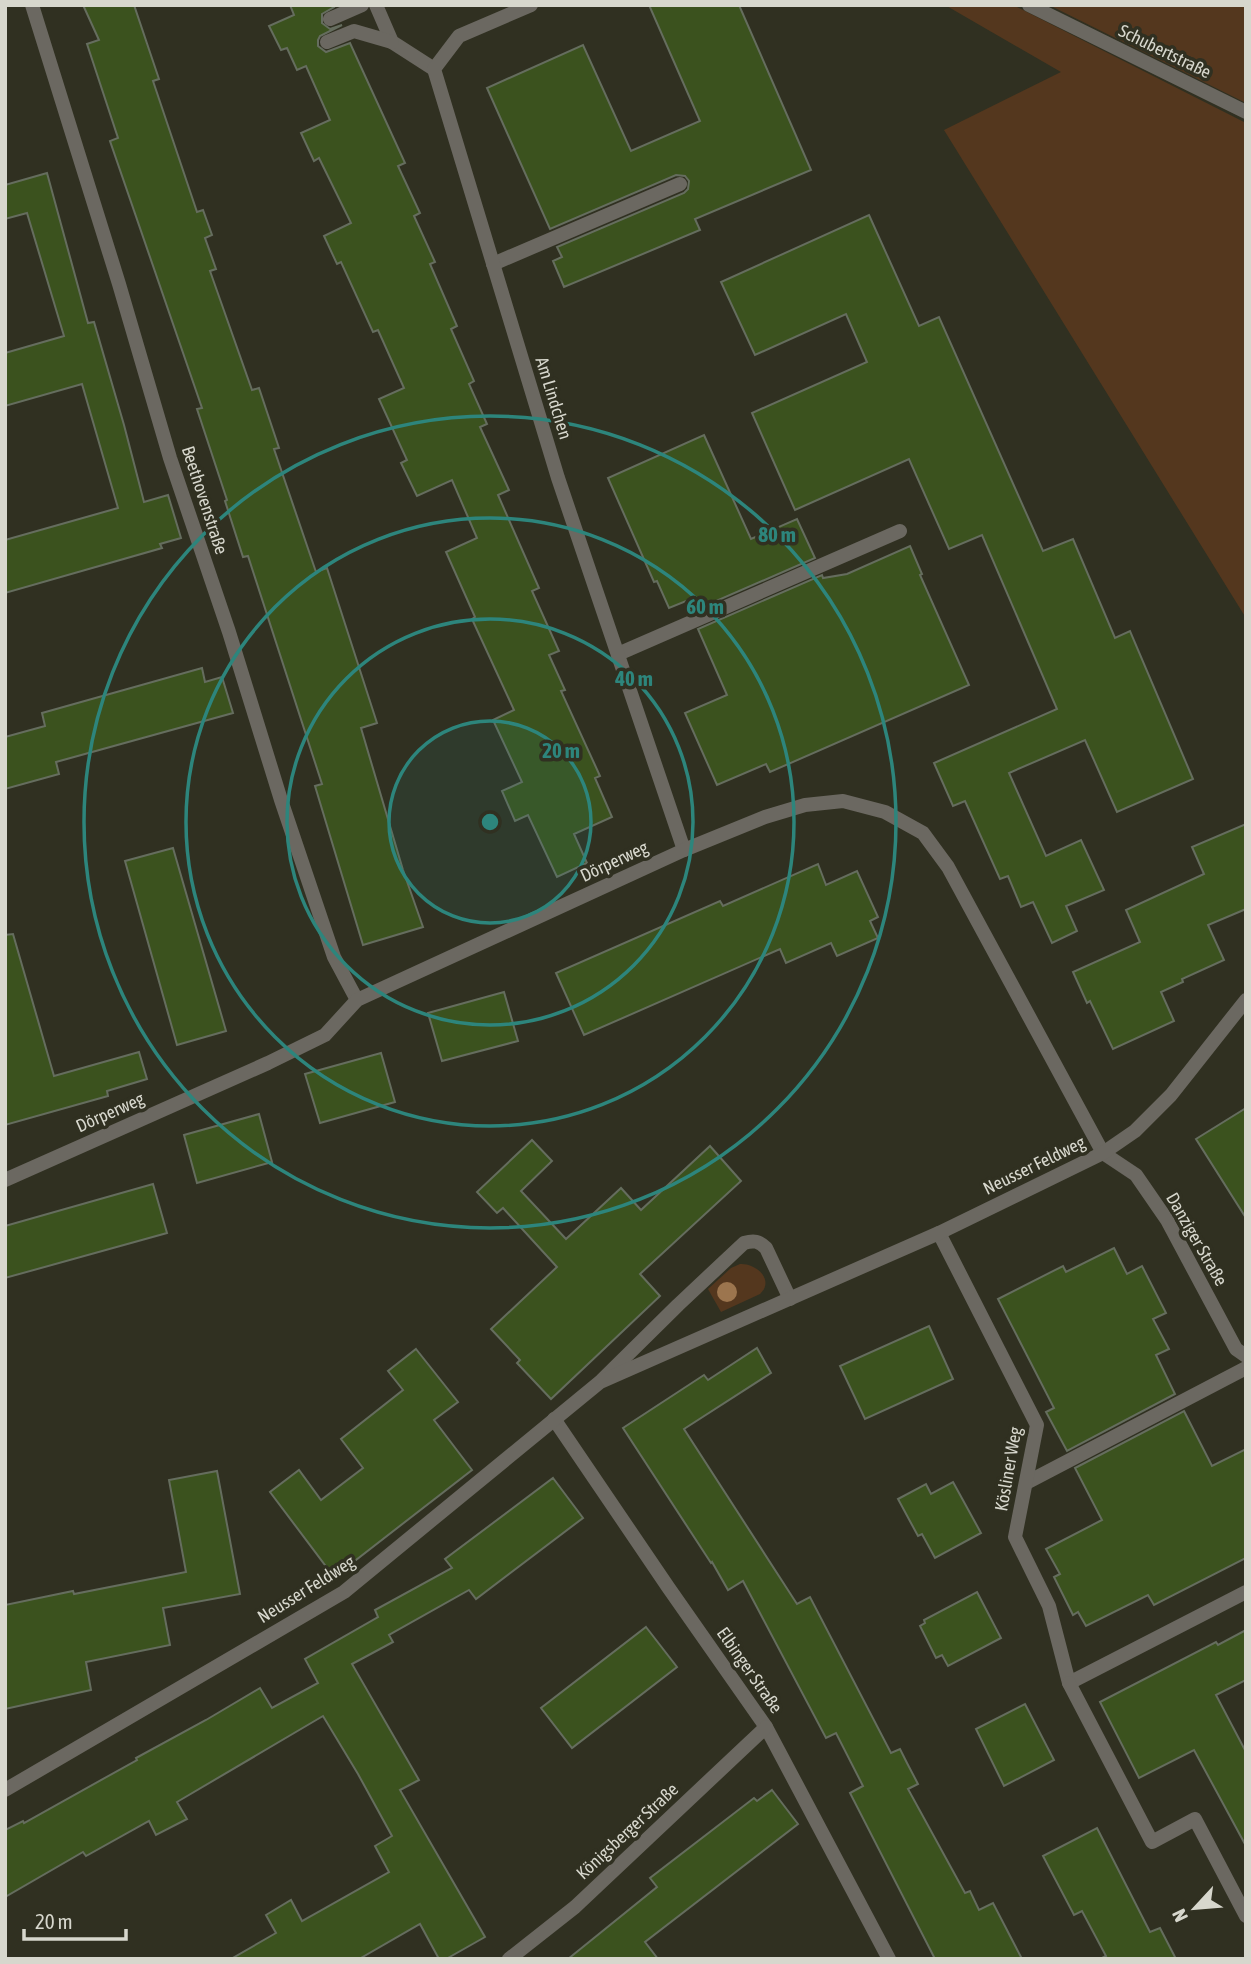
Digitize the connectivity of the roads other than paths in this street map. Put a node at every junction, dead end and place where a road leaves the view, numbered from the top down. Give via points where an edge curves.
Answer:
1 (32, 5) edge
2 (362, 5) edge
3 (376, 5) edge
4 (531, 5) edge
5 (1029, 5) edge
6 (330, 19) dead end
7 (327, 42) dead end
8 (392, 42) junction
9 (434, 69) junction
10 (1246, 112) edge
11 (680, 184) dead end
12 (494, 264) junction
13 (900, 531) dead end
14 (618, 654) junction
15 (684, 850) junction
16 (357, 1000) junction
17 (1246, 1000) edge
18 (1103, 1153) junction
19 (5, 1180) edge
20 (939, 1233) junction
21 (790, 1300) junction
22 (1246, 1356) edge
23 (1246, 1368) edge
24 (600, 1382) junction
25 (554, 1419) junction
26 (1026, 1483) junction
27 (1246, 1592) edge
28 (1069, 1683) junction
29 (766, 1727) junction
30 (5, 1790) edge
31 (1246, 1916) edge
32 (509, 1959) edge
33 (889, 1959) edge

1 - 16 street, Beethovenstraße via 170,458 281,800 334,957
2 - 6 street
3 - 8 street
4 - 9 street via 459,36
5 - 10 street, Schubertstraße
7 - 8 street via 354,31
8 - 9 street
9 - 12 street, Am Lindchen
11 - 12 street
12 - 14 street, Am Lindchen via 558,478
13 - 14 street
14 - 15 street, Am Lindchen
15 - 16 street, Dörperweg
15 - 18 street, Dörperweg via 765,817 843,801 886,812 923,833 948,867
16 - 19 street, Dörperweg via 325,1035
17 - 18 street, Neusser Feldweg via 1171,1095 1135,1131
18 - 20 street, Neusser Feldweg
18 - 22 street, Danziger Straße via 1136,1175 1167,1220 1236,1349
20 - 21 street, Neusser Feldweg
20 - 26 street, Kösliner Weg via 1037,1425
21 - 24 street, Neusser Feldweg
21 - 24 street, Neusser Feldweg via 766,1248 760,1242 744,1243
23 - 26 street
24 - 25 street, Neusser Feldweg
25 - 29 street, Elbinger Straße
25 - 30 street, Neusser Feldweg via 344,1592
26 - 28 street, Kösliner Weg via 1015,1537 1049,1606
27 - 28 street
28 - 31 street, Kösliner Weg via 1152,1842 1195,1819
29 - 32 street, Königsberger Straße via 575,1907
29 - 33 street, Elbinger Straße

